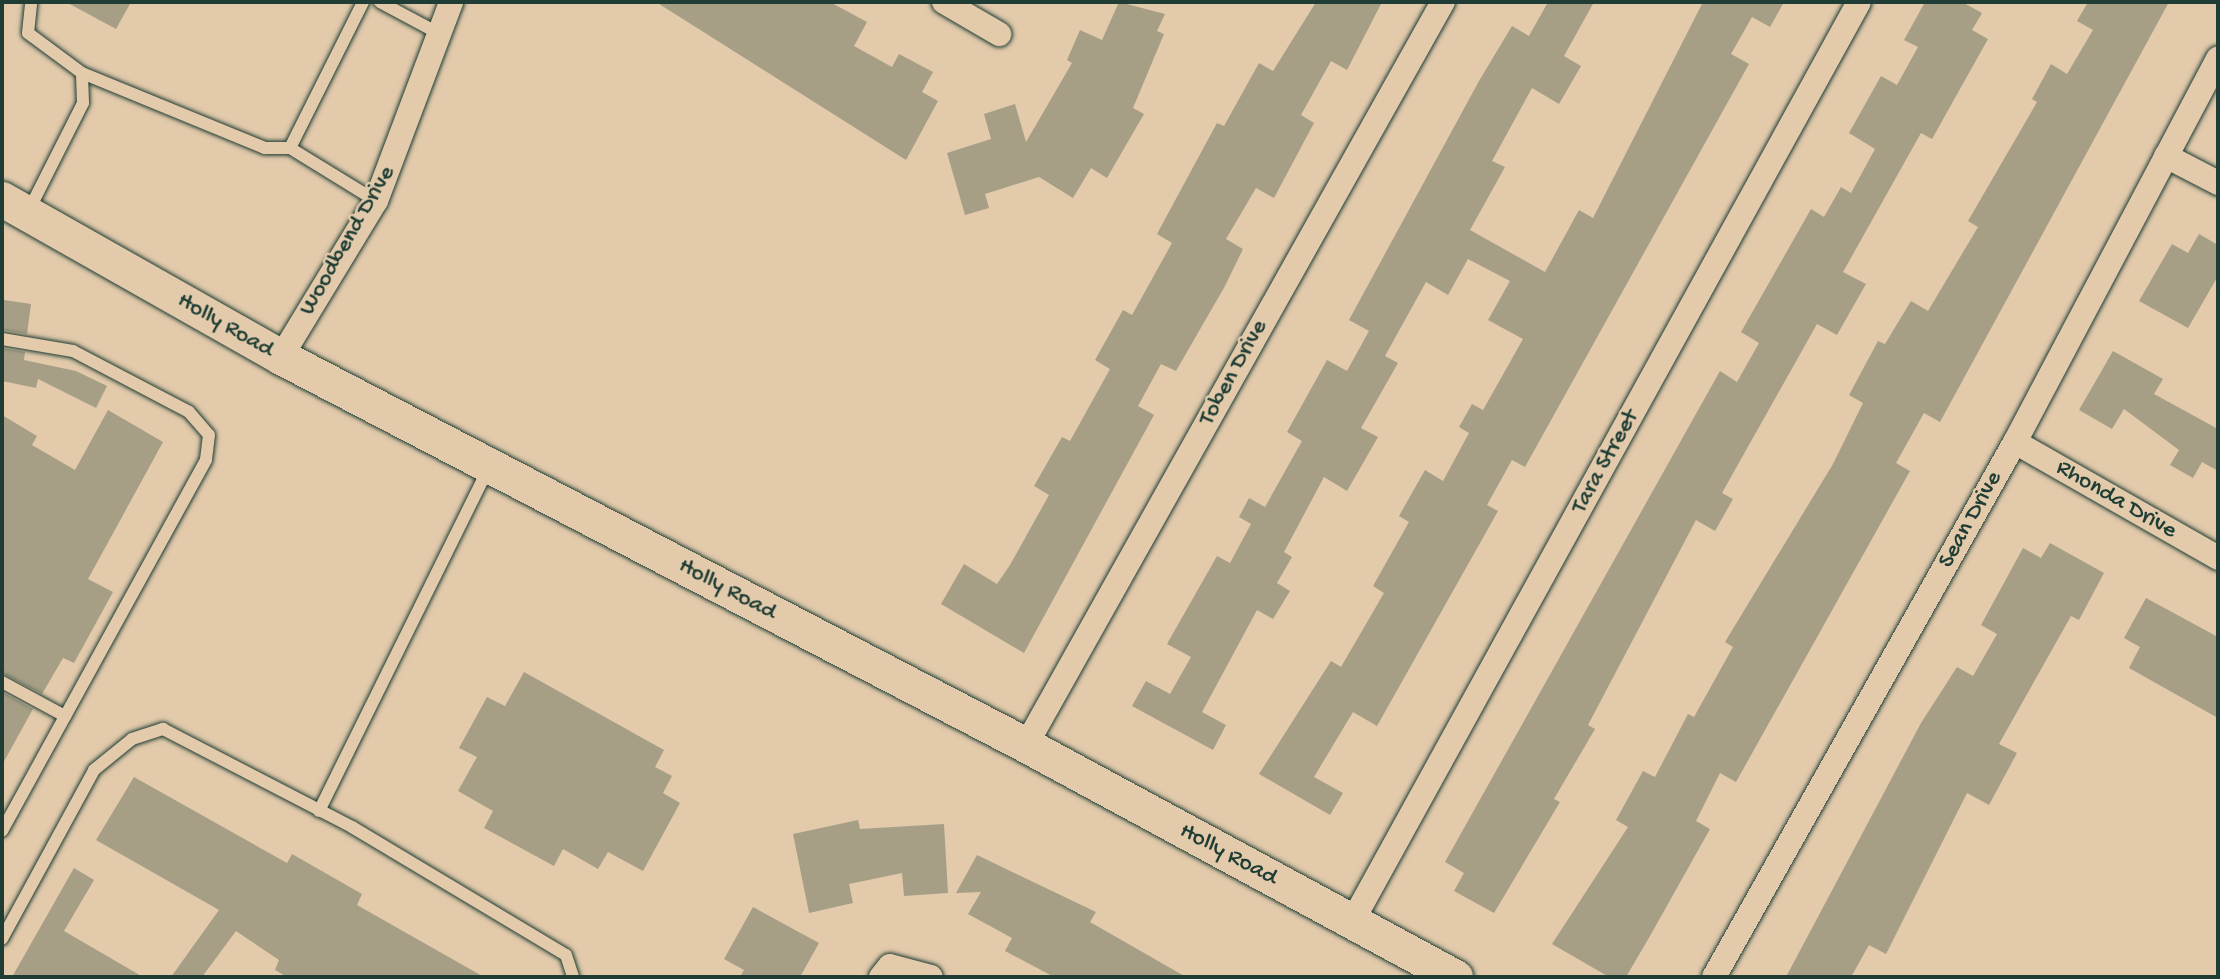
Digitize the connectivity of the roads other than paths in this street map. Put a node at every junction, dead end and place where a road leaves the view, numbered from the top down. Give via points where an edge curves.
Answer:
1 (32, 2) edge
2 (363, 2) edge
3 (380, 2) edge
4 (451, 2) edge
5 (944, 2) edge
6 (1443, 2) edge
7 (1859, 2) edge
8 (440, 34) junction
9 (999, 34) dead end
10 (2218, 58) edge
11 (82, 73) junction
12 (290, 148) junction
13 (2166, 156) junction
14 (2218, 183) edge
15 (376, 201) junction
16 (14, 206) edge
17 (2, 339) edge
18 (281, 357) junction
19 (2015, 442) junction
20 (489, 466) junction
21 (2218, 558) edge
22 (2, 682) edge
23 (65, 716) junction
24 (1026, 745) junction
25 (7, 808) edge
26 (319, 811) junction
27 (2, 831) edge
28 (1352, 922) junction
29 (2, 939) edge
30 (886, 972) edge
31 (573, 977) edge
32 (931, 977) edge
33 (1455, 977) edge
34 (1714, 977) edge

1 - 11 lane via 25,13 27,33
2 - 12 lane
3 - 8 lane
4 - 8 street, Woodbend Drive
5 - 9 street
6 - 24 street, Toben Drive
7 - 28 street, Tara Street
8 - 15 street, Woodbend Drive
10 - 13 street, Sean Drive
11 - 12 lane via 265,148
11 - 16 lane via 83,103
12 - 15 lane
13 - 14 street
13 - 19 street, Sean Drive
15 - 18 street, Woodbend Drive
16 - 18 main road, Holly Road
17 - 23 lane via 73,351 189,412 209,435 206,460
18 - 20 main road, Holly Road
19 - 21 street, Rhonda Drive
19 - 34 street, Sean Drive
20 - 24 main road, Holly Road
20 - 26 lane
22 - 23 lane
23 - 25 lane
24 - 28 main road, Holly Road
25 - 27 lane
26 - 29 lane via 163,729 132,740 94,770
26 - 31 lane via 566,955
28 - 33 main road, Holly Road
30 - 32 street

